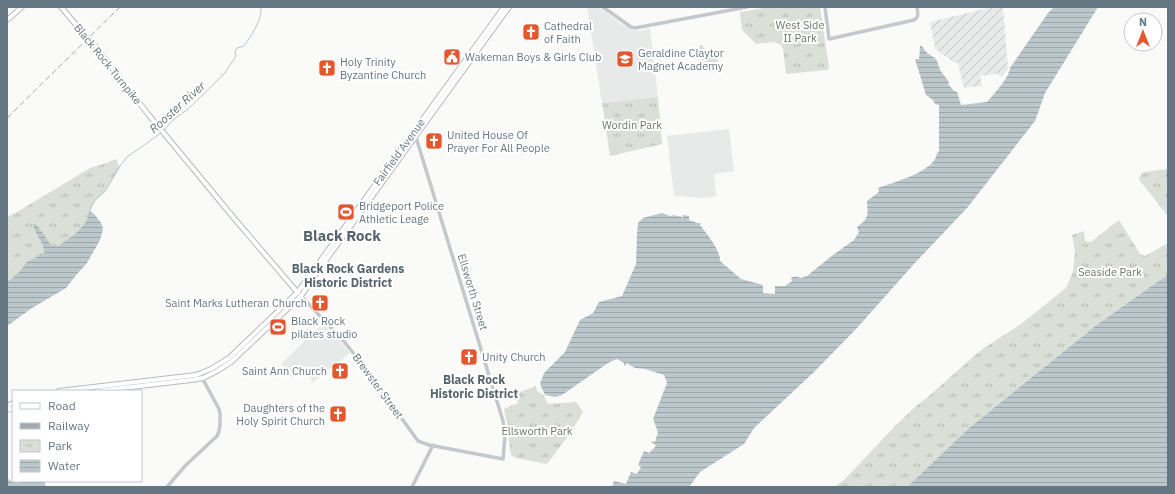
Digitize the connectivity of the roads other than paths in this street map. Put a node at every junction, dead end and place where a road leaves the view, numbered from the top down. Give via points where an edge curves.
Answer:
1 (22, 7) edge
2 (61, 7) edge
3 (504, 7) edge
4 (509, 7) edge
5 (604, 7) edge
6 (747, 7) edge
7 (825, 7) edge
8 (918, 7) edge
9 (7, 20) edge
10 (431, 111) junction
11 (154, 121) joint
12 (414, 134) junction
13 (299, 294) junction
14 (202, 376) junction
15 (81, 390) edge
16 (106, 390) edge
17 (433, 445) junction
18 (504, 459) joint
19 (167, 487) edge
20 (412, 487) edge

1 - 9 main road
2 - 11 main road, Black Rock Turnpike, bridge
3 - 10 main road, Fairfield Avenue
4 - 10 main road, Fairfield Avenue
5 - 6 street via 635,28
7 - 8 street via 829,39 914,20
10 - 12 main road, Fairfield Avenue
11 - 13 main road, Brewster Street
12 - 13 main road, Fairfield Avenue
12 - 18 street, Ellsworth Street via 503,421
13 - 14 main road, Fairfield Avenue via 229,358
13 - 17 street, Brewster Street via 363,365 416,439 421,443
14 - 15 main road, Fairfield Avenue
14 - 16 main road, Fairfield Avenue via 191,380
14 - 19 street via 219,408 219,431
17 - 18 street, Brewster Street
17 - 20 street

